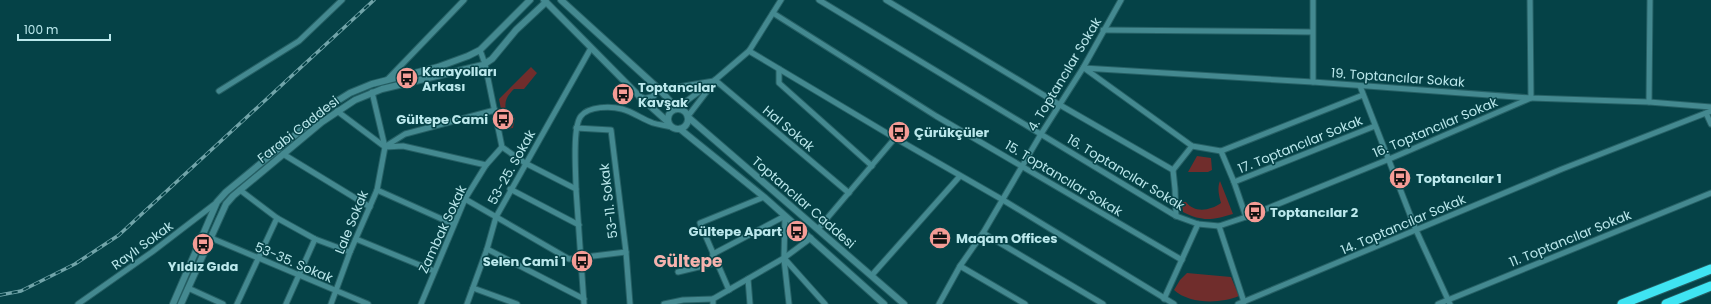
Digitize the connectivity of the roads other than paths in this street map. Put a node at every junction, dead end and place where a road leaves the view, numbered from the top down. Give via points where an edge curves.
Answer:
1 (342, 0) edge
2 (464, 0) edge
3 (530, 0) edge
4 (561, 0) edge
5 (781, 0) edge
6 (819, 0) edge
7 (886, 0) edge
8 (1121, 0) edge
9 (1313, 0) edge
10 (1530, 0) edge
11 (1650, 0) edge
12 (545, 1) edge
13 (773, 14) junction
14 (1103, 30) junction
15 (1312, 32) junction
16 (591, 48) junction
17 (480, 50) junction
18 (749, 51) junction
19 (485, 64) junction
20 (1083, 68) junction
21 (779, 69) junction
22 (387, 80) junction
23 (715, 80) junction
24 (1313, 82) junction
25 (652, 84) junction
26 (1360, 86) junction
27 (660, 90) junction
28 (218, 91) dead end
29 (372, 92) junction
30 (1363, 95) junction
31 (639, 96) junction
32 (1531, 98) junction
33 (1649, 102) junction
34 (1060, 105) junction
35 (1711, 107) edge
36 (677, 108) junction
37 (495, 110) junction
38 (338, 111) junction
39 (1708, 112) edge
40 (688, 116) junction
41 (670, 124) junction
42 (1711, 124) edge
43 (1375, 126) junction
44 (576, 128) junction
45 (680, 129) junction
46 (1041, 134) junction
47 (895, 138) junction
48 (1192, 146) junction
49 (385, 147) junction
50 (502, 147) junction
51 (1221, 151) junction
52 (283, 154) junction
53 (1387, 160) junction
54 (526, 163) junction
55 (486, 165) junction
56 (872, 166) junction
57 (1023, 166) junction
58 (1173, 170) junction
59 (960, 176) junction
60 (1234, 182) junction
61 (510, 189) junction
62 (576, 189) junction
63 (240, 190) junction
64 (377, 190) junction
65 (849, 193) junction
66 (1711, 193) edge
67 (764, 197) junction
68 (464, 199) junction
69 (1003, 200) junction
70 (217, 202) junction
71 (370, 207) junction
72 (785, 216) junction
73 (1176, 216) junction
74 (496, 217) junction
75 (1246, 217) junction
76 (277, 218) junction
77 (453, 224) junction
78 (1198, 224) junction
79 (579, 225) junction
80 (1219, 226) junction
81 (818, 229) junction
82 (1416, 230) junction
83 (983, 233) junction
84 (211, 238) junction
85 (315, 238) junction
86 (810, 238) junction
87 (356, 239) junction
88 (487, 249) junction
89 (350, 252) junction
90 (626, 252) junction
91 (713, 254) junction
92 (258, 258) junction
93 (581, 258) junction
94 (784, 258) junction
95 (1182, 260) junction
96 (960, 266) junction
97 (1711, 269) edge
98 (434, 271) junction
99 (678, 272) dead end
100 (872, 275) junction
101 (299, 276) junction
102 (748, 279) junction
103 (1711, 286) edge
104 (188, 288) junction
105 (473, 288) junction
106 (729, 290) junction
107 (336, 292) junction
108 (1164, 299) junction
109 (584, 301) edge
110 (713, 302) edge
111 (1244, 302) junction
112 (1449, 302) edge
113 (78, 304) edge
114 (173, 304) edge
115 (181, 304) edge
116 (223, 304) edge
117 (237, 304) edge
118 (286, 304) edge
119 (331, 304) edge
120 (368, 304) edge
121 (421, 304) edge
122 (467, 304) edge
123 (517, 304) edge
124 (630, 304) edge
125 (664, 304) edge
126 (750, 304) edge
127 (789, 304) edge
128 (825, 304) edge
129 (884, 304) edge
130 (904, 304) edge
131 (939, 304) edge
132 (1025, 304) edge
133 (1103, 304) edge
134 (1172, 304) edge
135 (1238, 304) edge
136 (1438, 304) edge
137 (1622, 304) edge
138 (1666, 304) edge

1 - 28 street via 299,41
2 - 22 street
3 - 17 street, Farabi Caddesi
4 - 25 street
5 - 13 street
6 - 46 street, 16. Toptancılar Sokak
7 - 34 street
8 - 14 street, 4. Toptancılar Sokak
9 - 15 street
10 - 32 street
11 - 33 street
12 - 16 street
12 - 19 street
13 - 18 street
13 - 57 street, 15. Toptancılar Sokak via 936,116
14 - 15 street
14 - 20 street, 4. Toptancılar Sokak
15 - 24 street
16 - 31 street
16 - 54 street, 53-25. Sokak
17 - 19 street
17 - 22 street, Farabi Caddesi via 438,67
18 - 21 street
18 - 23 street
19 - 29 street, Farabi Caddesi
19 - 37 street
20 - 24 street, 19. Toptancılar Sokak
20 - 34 street, 4. Toptancılar Sokak
20 - 48 street
21 - 47 street
21 - 56 street via 779,83
22 - 70 street, Farabi Caddesi via 350,93 334,103
23 - 27 street
23 - 36 street
23 - 40 street
23 - 65 street, Hal Sokak
24 - 26 street, 19. Toptancılar Sokak
25 - 27 street
25 - 31 street via 656,90 653,97
26 - 30 street
26 - 32 street, 19. Toptancılar Sokak
27 - 36 street
29 - 38 street, Farabi Caddesi
29 - 49 street
30 - 43 street
30 - 51 street
31 - 41 street
32 - 33 street, 19. Toptancılar Sokak
32 - 53 street, 16. Toptancılar Sokak
33 - 35 street, 19. Toptancılar Sokak
34 - 46 street, 4. Toptancılar Sokak
34 - 58 street
36 - 40 street via 684,110
36 - 41 street via 669,113
37 - 49 street via 405,134
37 - 50 street
38 - 49 street
38 - 52 street, Farabi Caddesi
39 - 42 street
39 - 82 street, 14. Toptancılar Sokak
40 - 45 street via 686,125
40 - 81 street, Toptancılar Caddesi
41 - 44 street via 653,123 614,107 588,111 581,116
41 - 45 street
43 - 53 street
43 - 60 street, 17. Toptancılar Sokak
44 - 62 street
44 - 90 street, 53-11. Sokak via 611,130
45 - 67 street, Toptancılar Caddesi
46 - 57 street, 4. Toptancılar Sokak
46 - 73 street, 16. Toptancılar Sokak
47 - 56 street
47 - 59 street
48 - 51 street
48 - 58 street
49 - 55 street via 403,146
49 - 64 street, Lale Sokak
50 - 54 street
50 - 55 street, Zambak Sokak
51 - 60 street
52 - 63 street, Farabi Caddesi
52 - 71 street
53 - 75 street, 16. Toptancılar Sokak
53 - 82 street
54 - 61 street, 53-25. Sokak
54 - 62 street
55 - 68 street, Zambak Sokak
56 - 65 street
57 - 69 street, 4. Toptancılar Sokak
57 - 95 street, 15. Toptancılar Sokak
58 - 73 street
59 - 69 street
59 - 100 street
60 - 75 street
61 - 74 street, 53-25. Sokak
61 - 79 street
62 - 79 street
63 - 76 street
63 - 84 street, Farabi Caddesi via 226,204
64 - 71 street, Lale Sokak
64 - 77 street
65 - 81 street
66 - 112 street, 11. Toptancılar Sokak
67 - 72 street, Toptancılar Caddesi
67 - 91 street via 700,223
68 - 74 street
68 - 77 street, Zambak Sokak
69 - 83 street, 4. Toptancılar Sokak
69 - 108 street
70 - 113 street, Raylı Sokak
70 - 114 street, Farabi Caddesi
71 - 87 street, Lale Sokak
72 - 86 street, Toptancılar Caddesi
72 - 91 street
72 - 94 street
73 - 78 street, 16. Toptancılar Sokak
74 - 88 street, 53-25. Sokak
74 - 93 street via 569,259
75 - 80 street, 16. Toptancılar Sokak
76 - 85 street
76 - 92 street
77 - 98 street, Zambak Sokak
78 - 80 street, 16. Toptancılar Sokak
78 - 95 street
79 - 93 street
80 - 111 street
81 - 100 street, Toptancılar Caddesi
82 - 111 street, 14. Toptancılar Sokak
82 - 112 street
83 - 96 street, 4. Toptancılar Sokak
83 - 133 street
84 - 92 street, 53-35. Sokak
84 - 104 street, Farabi Caddesi
85 - 89 street
85 - 101 street
86 - 94 street
86 - 129 street, Toptancılar Caddesi
87 - 89 street, Lale Sokak
87 - 98 street
88 - 105 street, 53-25. Sokak
88 - 109 street
89 - 107 street, Lale Sokak
90 - 93 street
90 - 124 street, 53-11. Sokak
91 - 99 street via 711,264
91 - 106 street
92 - 101 street, 53-35. Sokak
92 - 117 street
93 - 109 street
94 - 102 street
94 - 127 street
94 - 128 street
95 - 108 street
96 - 131 street, 4. Toptancılar Sokak
96 - 132 street
97 - 137 highway
98 - 121 street, Zambak Sokak
100 - 130 street, Toptancılar Caddesi
101 - 107 street, 53-35. Sokak
101 - 118 street
102 - 106 street
102 - 126 street
103 - 138 highway
104 - 115 street, Farabi Caddesi
104 - 116 street
105 - 122 street, 53-25. Sokak
105 - 123 street
106 - 110 street
107 - 119 street, Lale Sokak
107 - 120 street, 53-35. Sokak
108 - 134 street
110 - 125 street via 683,300
111 - 135 street, 14. Toptancılar Sokak
112 - 136 street, 11. Toptancılar Sokak

